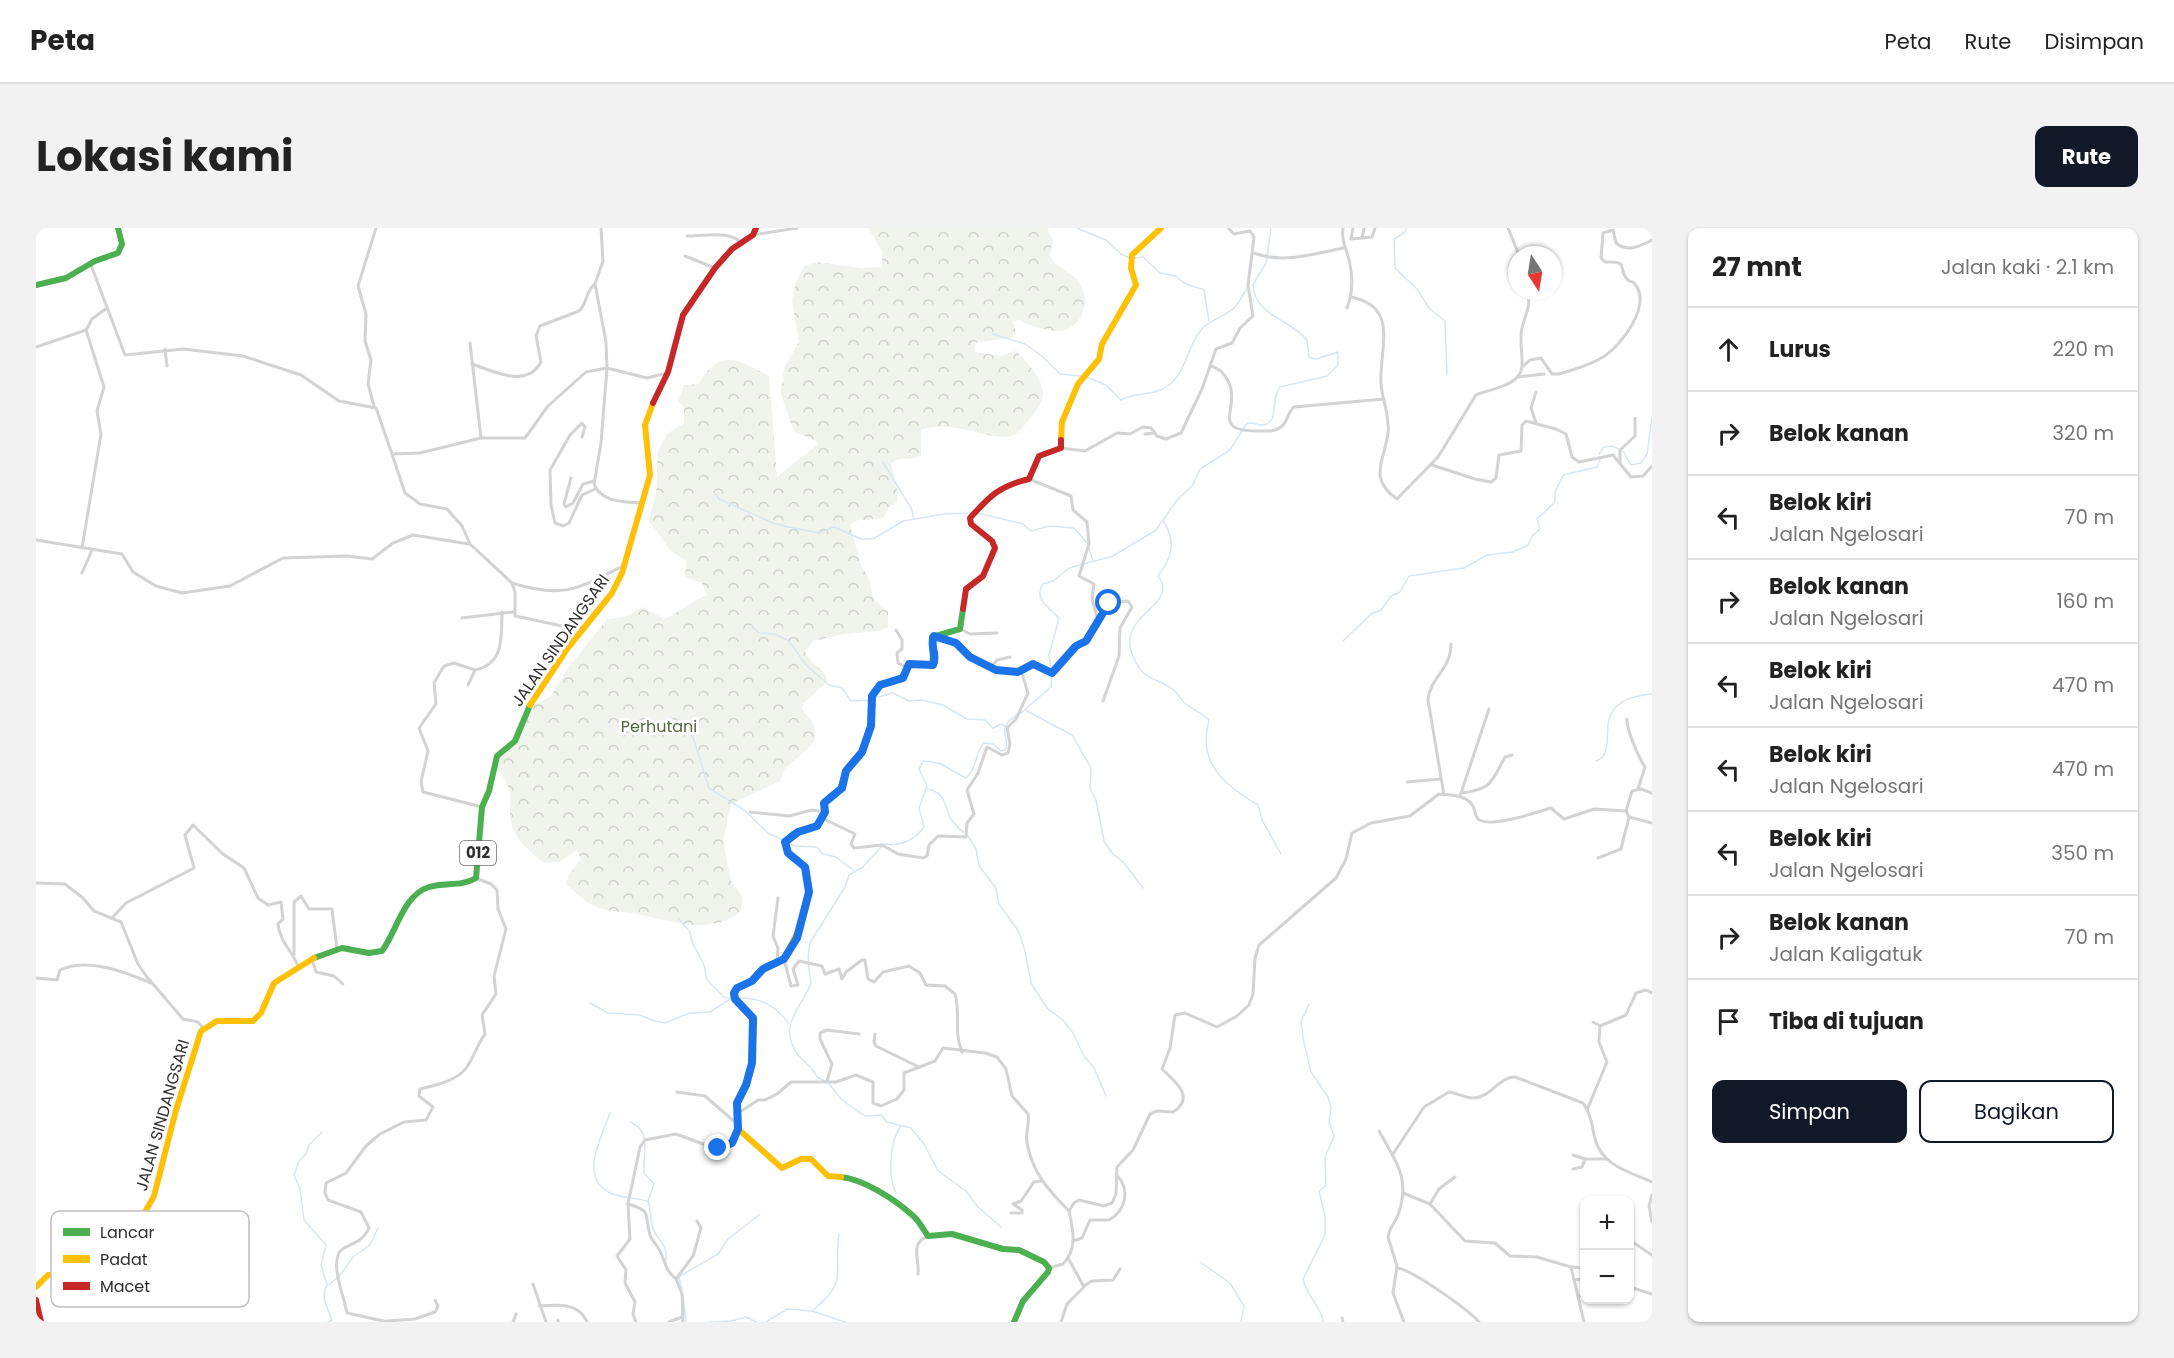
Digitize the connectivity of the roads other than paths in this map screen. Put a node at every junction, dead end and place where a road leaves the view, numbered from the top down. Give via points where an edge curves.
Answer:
1 (118, 228) edge
2 (376, 228) edge
3 (601, 228) edge
4 (756, 228) edge
5 (797, 228) edge
6 (1161, 228) edge
7 (1228, 228) edge
8 (1343, 228) edge
9 (1353, 228) edge
10 (1364, 228) edge
11 (1376, 228) edge
12 (1508, 228) edge
13 (1599, 228) edge
14 (1603, 233) junction
15 (753, 235) junction
16 (687, 236) dead end
17 (1361, 239) junction
18 (1652, 240) edge
19 (741, 243) junction
20 (1515, 246) edge
21 (1343, 248) junction
22 (1253, 252) junction
23 (685, 256) dead end
24 (91, 265) junction
25 (715, 268) junction
26 (595, 284) junction
27 (36, 285) edge
28 (1351, 297) junction
29 (1529, 300) edge
30 (108, 308) junction
31 (1347, 308) dead end
32 (86, 330) junction
33 (470, 343) dead end
34 (36, 347) edge
35 (165, 349) junction
36 (472, 364) junction
37 (167, 366) dead end
38 (1211, 366) junction
39 (1522, 367) junction
40 (607, 368) junction
41 (668, 372) junction
42 (1544, 374) dead end
43 (1517, 377) junction
44 (1536, 392) dead end
45 (1384, 399) junction
46 (374, 406) junction
47 (1635, 418) dead end
48 (1536, 423) junction
49 (1155, 433) junction
50 (1145, 434) dead end
51 (582, 437) dead end
52 (481, 438) junction
53 (1061, 448) junction
54 (392, 454) junction
55 (1620, 463) junction
56 (1431, 465) junction
57 (1652, 466) edge
58 (570, 478) dead end
59 (1029, 479) junction
60 (594, 481) junction
61 (595, 489) junction
62 (642, 503) junction
63 (36, 540) edge
64 (470, 544) junction
65 (81, 548) junction
66 (92, 550) junction
67 (624, 565) junction
68 (82, 573) dead end
69 (512, 583) junction
70 (502, 612) junction
71 (513, 612) junction
72 (462, 618) dead end
73 (1098, 620) junction
74 (584, 627) junction
75 (960, 629) junction
76 (896, 630) dead end
77 (997, 633) dead end
78 (934, 636) junction
79 (1451, 644) dead end
80 (1010, 657) dead end
81 (906, 667) junction
82 (990, 668) junction
83 (475, 670) junction
84 (1021, 670) junction
85 (468, 685) dead end
86 (1103, 701) dead end
87 (1489, 709) dead end
88 (1627, 719) dead end
89 (1512, 755) dead end
90 (1441, 779) junction
91 (1407, 782) dead end
92 (1638, 789) junction
93 (1652, 793) edge
94 (1444, 795) junction
95 (1461, 795) junction
96 (482, 807) junction
97 (750, 812) dead end
98 (1626, 812) junction
99 (824, 815) junction
100 (1629, 817) junction
101 (1652, 823) edge
102 (1598, 858) dead end
103 (476, 878) junction
104 (36, 883) edge
105 (778, 898) dead end
106 (112, 918) junction
107 (337, 949) junction
108 (294, 957) junction
109 (312, 959) junction
110 (784, 959) junction
111 (776, 963) junction
112 (298, 967) junction
113 (36, 978) edge
114 (153, 984) junction
115 (343, 984) dead end
116 (1652, 993) edge
117 (1593, 1022) dead end
118 (1600, 1026) junction
119 (203, 1028) junction
120 (859, 1034) dead end
121 (875, 1034) dead end
122 (963, 1052) junction
123 (917, 1066) junction
124 (827, 1081) junction
125 (677, 1092) dead end
126 (1587, 1110) junction
127 (736, 1115) junction
128 (737, 1126) junction
129 (1379, 1131) dead end
130 (1393, 1154) junction
131 (1573, 1155) dead end
132 (1585, 1159) junction
133 (1607, 1159) junction
134 (1573, 1169) dead end
135 (1115, 1173) junction
136 (1455, 1177) dead end
137 (1041, 1181) junction
138 (1652, 1182) edge
139 (1403, 1193) junction
140 (1652, 1195) edge
141 (628, 1204) junction
142 (1430, 1204) junction
143 (144, 1211) edge
144 (1069, 1211) junction
145 (1011, 1213) dead end
146 (696, 1221) dead end
147 (1652, 1222) edge
148 (928, 1236) junction
149 (1073, 1241) junction
150 (1634, 1243) edge
151 (1652, 1255) edge
152 (1068, 1258) junction
153 (1049, 1268) junction
154 (1397, 1268) junction
155 (1570, 1268) junction
156 (1580, 1268) edge
157 (1120, 1269) dead end
158 (51, 1273) edge
159 (918, 1274) dead end
160 (677, 1277) junction
161 (1580, 1279) edge
162 (1574, 1280) junction
163 (533, 1284) dead end
164 (1084, 1286) junction
165 (36, 1287) edge
166 (1634, 1289) edge
167 (1652, 1294) edge
168 (1578, 1296) joint
169 (36, 1300) edge
170 (435, 1300) dead end
171 (540, 1306) junction
172 (516, 1314) dead end
173 (682, 1317) junction
174 (41, 1322) edge
175 (388, 1322) edge
176 (513, 1322) edge
177 (546, 1322) edge
178 (587, 1322) edge
179 (636, 1322) edge
180 (669, 1322) edge
181 (683, 1322) edge
182 (1014, 1322) edge
183 (1062, 1322) edge
184 (1404, 1322) edge
185 (1479, 1322) edge
186 (1584, 1322) edge

1 - 24 street via 122,244 118,253
2 - 46 street via 358,286 366,314 365,342 371,360 368,384
3 - 26 street via 603,261
4 - 15 street
5 - 15 street
6 - 53 street via 1131,258 1134,288 1105,338 1099,359 1082,376 1062,422
7 - 22 street via 1234,234 1252,233
8 - 21 street
9 - 17 street via 1351,239
10 - 17 street
11 - 17 street via 1372,237
12 - 20 street
13 - 14 street
14 - 18 street via 1613,230 1616,243 1624,248
14 - 39 street via 1601,258 1620,263 1628,280 1635,284 1641,305 1639,319 1616,347 1601,358 1559,374 1552,374 1541,358
15 - 19 street, JALAN SINDANGSARI / 012
16 - 19 street via 727,236
19 - 25 street, JALAN SINDANGSARI / 012
21 - 22 street via 1272,258
21 - 28 street via 1351,267
22 - 38 street via 1248,287 1253,316 1232,343 1216,349
23 - 25 street
24 - 27 street via 66,278
24 - 30 street
25 - 41 street, JALAN SINDANGSARI / 012 via 683,315
26 - 36 street via 589,288 579,310 540,326 536,336 541,362 530,374 512,377
26 - 40 street
28 - 31 street
28 - 45 street via 1370,301 1380,316 1385,339 1381,362
29 - 39 street via 1522,329
30 - 32 street via 92,318
30 - 35 street via 125,355
32 - 34 street
32 - 65 street via 104,387 97,413 101,433
33 - 36 street
35 - 37 street
35 - 46 street via 243,356 302,375 339,401
36 - 52 street
38 - 45 street via 1223,372 1229,384 1233,398 1230,424 1246,431 1277,429 1294,408
38 - 49 street via 1181,433 1170,440
39 - 43 street
40 - 41 street via 648,378
40 - 52 street via 586,372 578,378 548,406 525,438
40 - 60 street
41 - 62 street, JALAN SINDANGSARI / 012 via 645,425 650,475
42 - 43 street
43 - 56 street via 1476,395
44 - 48 street via 1531,408
45 - 56 street via 1388,435 1379,462 1388,492 1397,499
46 - 54 street
47 - 55 street via 1635,436 1620,450
48 - 55 street via 1566,434 1572,457 1579,462 1610,454
48 - 56 street via 1522,423 1521,451 1499,455 1496,478 1491,482
49 - 50 street
49 - 53 street via 1143,427 1130,434 1117,433 1085,452
51 - 61 street via 582,423 570,434 550,470 555,523 569,523 582,495
52 - 54 street via 420,453
53 - 59 street via 1039,456
54 - 64 street via 405,492 420,504 447,509 462,526
55 - 57 street via 1631,477 1643,476
58 - 60 street via 564,504 567,507 583,484
59 - 73 street via 1072,497 1072,510 1087,522 1088,547 1080,578 1094,584 1092,599
59 - 75 street via 994,492 974,514 971,524 995,548 983,576 966,589
60 - 61 street
61 - 62 street via 612,500
62 - 67 street, JALAN SINDANGSARI / 012
63 - 65 street
64 - 66 street via 413,535 393,543 372,559 288,558 230,586 185,593 158,587 133,572 122,554
64 - 69 street
65 - 66 street
66 - 68 street
67 - 69 street via 572,590 535,591
67 - 74 street, JALAN SINDANGSARI / 012 via 612,593
69 - 71 street
70 - 71 street
70 - 72 street
70 - 83 street via 500,651 488,667
71 - 74 street via 521,618
73 - 84 street via 1086,641 1076,646 1052,673 1033,664
73 - 86 street via 1109,603 1128,601 1132,605 1120,628 1119,656
74 - 96 street, JALAN SINDANGSARI / 012 via 525,712 515,741 497,756
75 - 77 street via 970,634
75 - 78 street
76 - 81 street via 903,642 897,653 898,663
78 - 81 street via 933,665
78 - 82 street via 956,643
79 - 90 street via 1448,664 1430,688 1428,700
80 - 82 street via 997,660
81 - 99 street via 903,678 880,685 872,699 871,726 862,752 846,771 842,788 824,803
82 - 84 street
83 - 85 street
83 - 96 street via 450,664 436,678 436,704 419,728 428,756 420,786 426,794
84 - 99 street via 1028,693 1007,728 1008,753 1002,755 987,747 967,790 974,814 967,823 966,837 938,836 923,858 898,854 882,845 854,848 851,844 855,834
87 - 95 street
88 - 92 street via 1638,757 1645,766
89 - 95 street via 1505,757 1485,789
90 - 91 street
90 - 94 street
92 - 93 street
92 - 98 street via 1631,793
94 - 95 street
94 - 135 street via 1437,795 1406,818 1371,823 1352,833 1346,859 1336,878 1259,945 1253,994 1244,1011 1217,1027 1185,1013 1175,1015 1170,1048 1161,1065 1180,1085 1180,1105 1173,1112 1150,1114 1133,1150
95 - 98 street via 1470,802 1476,818 1485,822 1531,816 1551,808 1564,819 1594,809
96 - 103 street, JALAN SINDANGSARI / 012
97 - 99 street via 789,816 812,810
98 - 100 street
99 - 110 street via 817,826 787,840 788,853 805,867 809,892 795,944
100 - 101 street
100 - 102 street via 1621,849
103 - 107 street, 012 via 460,885 423,889 411,900 382,951 369,955 348,947
103 - 175 street via 496,890 506,929 494,976 496,994 482,1015 485,1034 464,1070 448,1081 420,1089 419,1096 433,1107 426,1120 404,1122 380,1134 346,1173 325,1186 328,1200 361,1212 369,1228 364,1237 338,1252 335,1259 347,1313
104 - 106 street via 65,884 94,911
105 - 111 street via 773,936 779,951
106 - 108 street via 126,903 194,868 185,835 193,825 244,868 258,898 268,905 281,902 283,919 278,924 279,934
106 - 114 street via 121,922 138,964
107 - 108 street via 332,909 309,909 301,896 294,902
107 - 109 street, JALAN SINDANGSARI
108 - 112 street
109 - 112 street, JALAN SINDANGSARI
109 - 115 street via 316,972 334,976
110 - 111 street
110 - 122 street via 791,986 798,984 793,970 799,961 822,966 825,974 839,969 842,979 847,971 866,960 868,979 874,982 881,972 909,966 920,973 926,985 945,986 955,994 956,1035
111 - 127 street via 737,988 735,998 754,1023 752,1063 738,1098
112 - 119 street, JALAN SINDANGSARI via 273,984 264,1011 253,1021 224,1019
113 - 114 street via 57,980 64,968 88,965 131,973
114 - 119 street via 183,1019 198,1022
116 - 118 street via 1636,993 1628,1013
117 - 118 street
118 - 126 street via 1599,1042 1606,1062
119 - 143 street, JALAN SINDANGSARI via 176,1107 159,1182
120 - 124 street via 827,1030 820,1034 832,1064
121 - 123 street via 876,1046
122 - 123 street via 945,1047 935,1061
122 - 137 street via 992,1054 1004,1065 1012,1096 1028,1114 1027,1145
123 - 124 street via 904,1072 904,1089 897,1098 881,1106 873,1103 874,1084 862,1076
124 - 127 street via 791,1082 777,1094 758,1100
125 - 128 street via 705,1096
126 - 130 street via 1574,1097 1510,1077 1481,1096 1449,1092 1428,1104
126 - 133 street via 1597,1145
127 - 128 street
128 - 141 street via 732,1143 718,1148 676,1134 645,1140 640,1147
128 - 148 street via 782,1168 811,1159 828,1176 849,1178 884,1194 913,1215
129 - 130 street
130 - 139 street via 1400,1166
131 - 132 street
132 - 133 street
132 - 134 street via 1582,1167
133 - 138 street
135 - 144 street via 1116,1194 1112,1203 1104,1206 1079,1200
135 - 149 street via 1122,1182 1123,1208 1109,1220 1090,1220 1082,1238
136 - 142 street via 1439,1189
137 - 144 street
137 - 145 street via 1034,1182 1021,1201 1013,1204 1022,1213
139 - 142 street
139 - 154 street via 1388,1234
140 - 147 street
141 - 160 street via 647,1213 650,1237 661,1252 664,1267
141 - 179 street via 630,1239 617,1256 627,1270 625,1283 635,1302
142 - 155 street via 1465,1241 1495,1243 1510,1256 1537,1257
144 - 149 street
146 - 160 street via 701,1228 697,1249
148 - 153 street via 952,1234 1019,1250
148 - 159 street via 915,1252
149 - 152 street
150 - 151 street
152 - 153 street
152 - 164 street
153 - 182 street via 1019,1306
154 - 184 street via 1393,1293
154 - 185 street via 1405,1269
155 - 156 street
155 - 162 street
157 - 164 street via 1113,1280 1092,1281
158 - 165 street, JALAN SINDANGSARI via 40,1279
160 - 173 street via 683,1299
161 - 162 street
162 - 168 street
163 - 171 street
164 - 183 street via 1067,1304
166 - 167 street
168 - 186 street
169 - 174 street
170 - 175 street via 435,1312
171 - 177 street
171 - 178 street via 570,1306 583,1313
172 - 176 street
173 - 180 street
173 - 181 street

